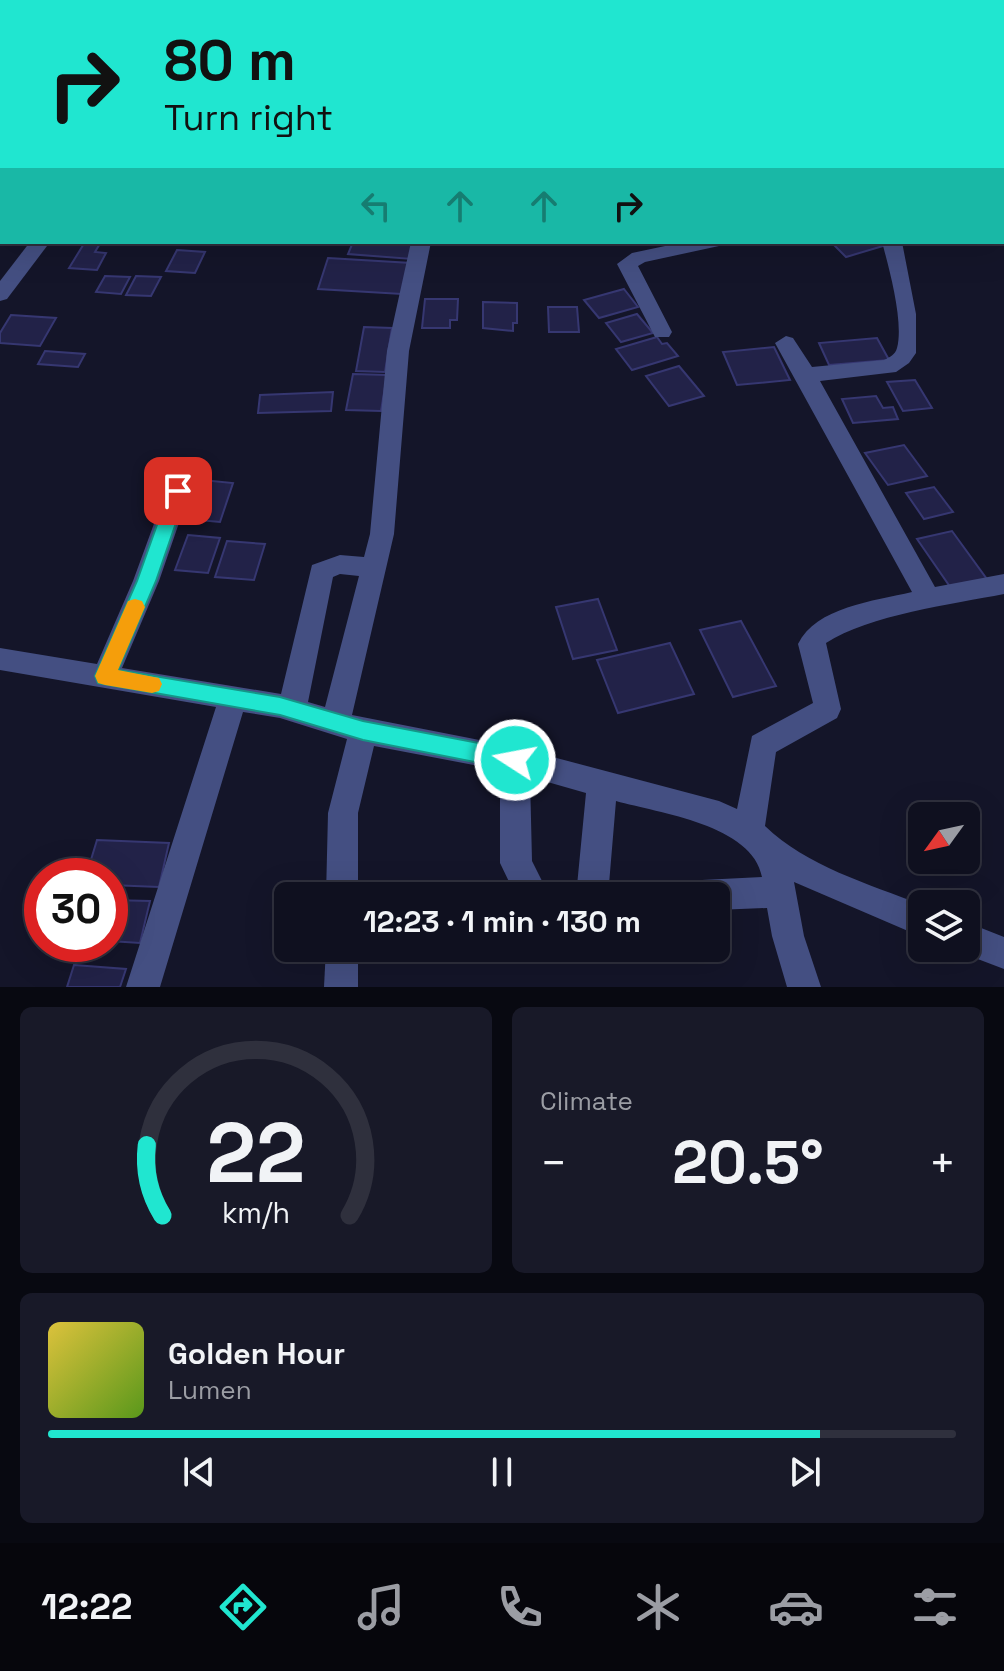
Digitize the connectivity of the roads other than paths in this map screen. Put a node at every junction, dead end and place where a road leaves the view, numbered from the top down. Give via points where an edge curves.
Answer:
1 (38, 244) edge
2 (421, 244) edge
3 (702, 244) edge
4 (892, 244) edge
5 (0, 295) edge
6 (662, 332) dead end
7 (786, 343) dead end
8 (806, 375) junction
9 (178, 491) dead end
10 (375, 568) junction
11 (1004, 584) edge
12 (929, 600) junction
13 (0, 659) edge
14 (105, 676) junction
15 (233, 698) junction
16 (292, 710) junction
17 (349, 726) junction
18 (515, 760) junction
19 (602, 784) junction
20 (749, 831) junction
21 (774, 856) junction
22 (342, 882) edge
23 (526, 882) edge
24 (593, 882) edge
25 (781, 892) junction
26 (730, 894) edge
27 (908, 915) edge
28 (980, 944) edge
29 (1004, 953) edge
30 (342, 962) edge
31 (143, 987) edge
32 (341, 987) edge
33 (804, 987) edge

1 - 5 street
2 - 10 street via 398,351 388,495
3 - 6 street via 627,264
4 - 8 street via 907,350 888,367
7 - 8 street
8 - 12 street
9 - 14 street
10 - 16 street via 340,564 321,572
10 - 17 street
11 - 12 street
12 - 20 street via 818,633 811,644 827,709 762,745
13 - 14 street
14 - 15 street
15 - 16 street
15 - 31 street
16 - 17 street
17 - 18 street
17 - 22 street
18 - 19 street
18 - 23 street via 516,863
19 - 20 street via 719,815
19 - 24 street
20 - 21 street
21 - 25 street
21 - 27 street
25 - 26 street
25 - 33 street
28 - 29 street
30 - 32 street

